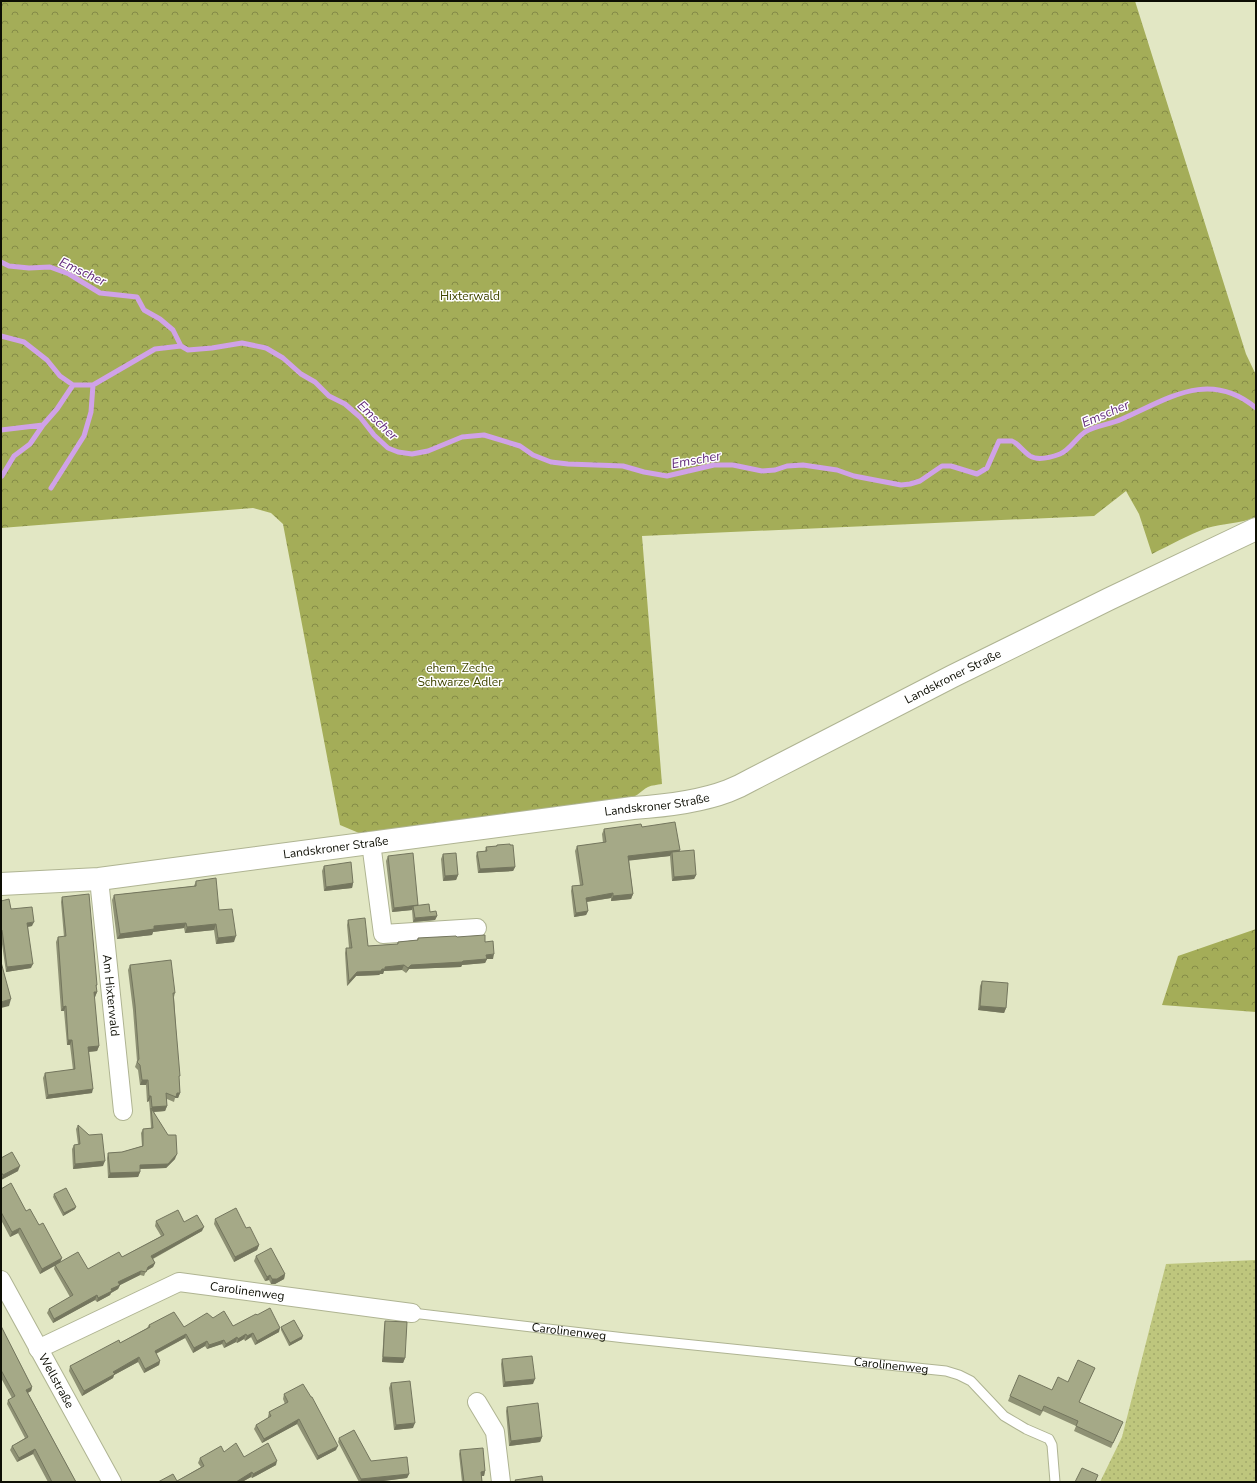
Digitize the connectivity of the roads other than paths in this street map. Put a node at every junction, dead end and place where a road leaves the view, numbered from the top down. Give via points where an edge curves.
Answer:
1 (1256, 530) edge
2 (371, 843) junction
3 (99, 879) junction
4 (1, 884) edge
5 (477, 928) dead end
6 (123, 1111) dead end
7 (1, 1280) edge
8 (412, 1313) joint
9 (38, 1349) junction
10 (477, 1402) dead end
11 (112, 1482) edge
12 (501, 1482) edge
13 (1055, 1482) edge

1 - 2 street, Landskroner Straße via 953,676 727,791 661,806
2 - 3 street, Landskroner Straße
2 - 5 street via 383,934
3 - 4 street, Landskroner Straße
3 - 6 street, Am Hixterwald
7 - 9 street, Wellstraße
8 - 9 street, Carolinenweg via 179,1282
8 - 13 lane, Carolinenweg via 625,1338 946,1370 971,1380 1004,1416 1049,1440 1052,1445
9 - 11 street, Wellstraße
10 - 12 street via 495,1432

